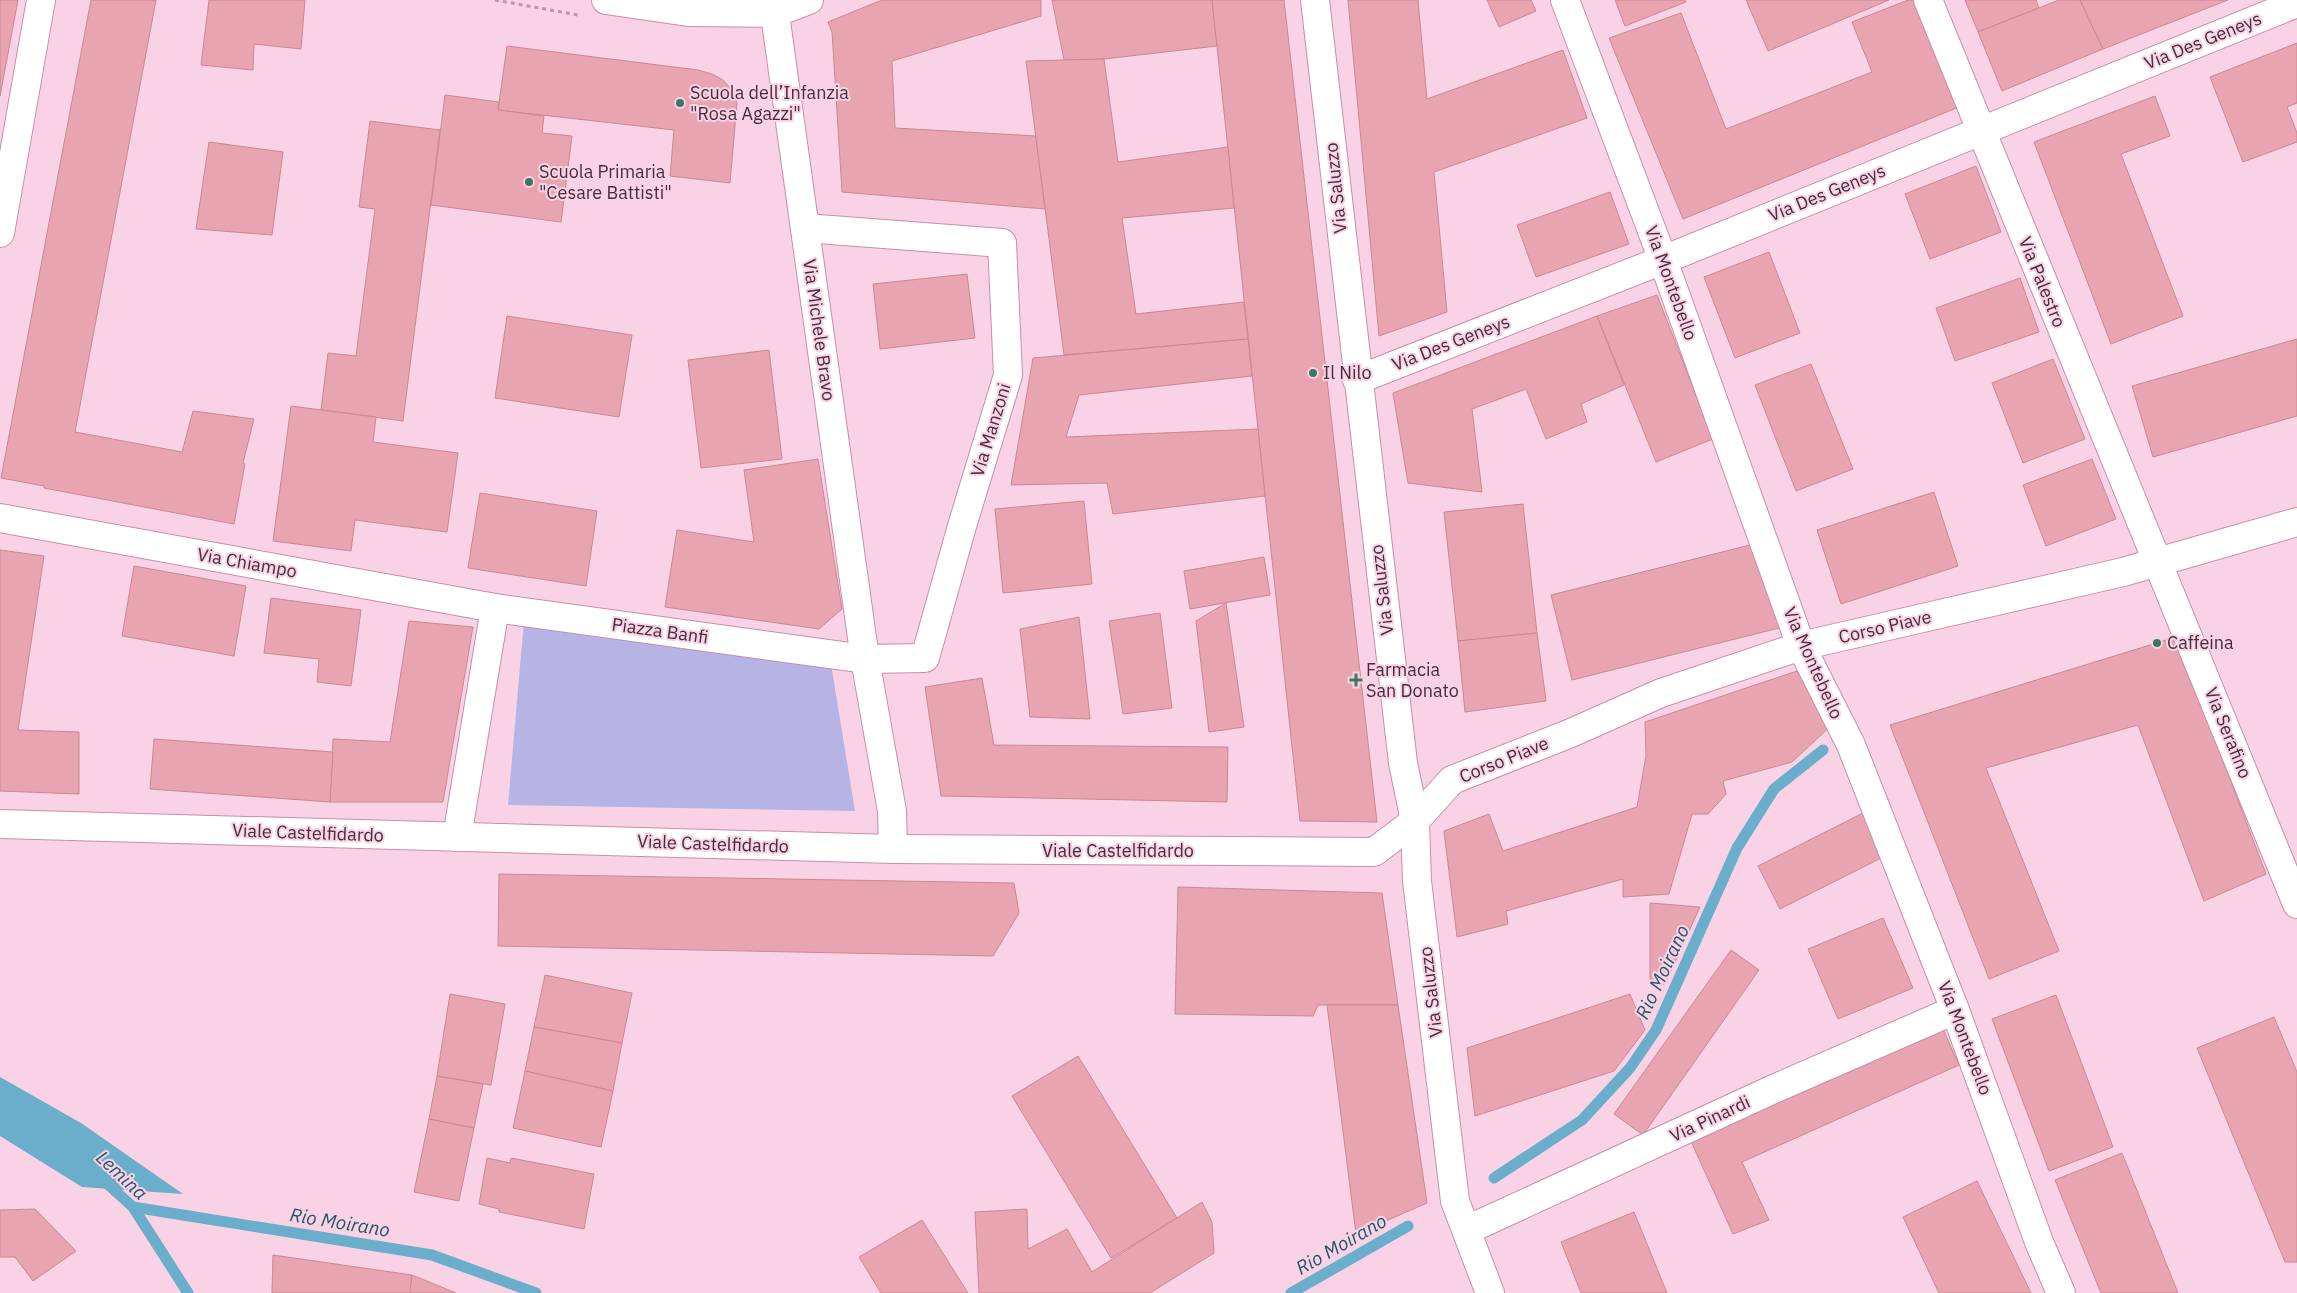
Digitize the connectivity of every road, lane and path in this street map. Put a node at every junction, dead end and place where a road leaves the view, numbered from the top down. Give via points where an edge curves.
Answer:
1 (41, 0) edge
2 (606, 0) edge
3 (809, 0) edge
4 (1314, 0) edge
5 (1565, 0) edge
6 (1928, 0) edge
7 (2297, 3) edge
8 (774, 7) edge
9 (1980, 130) junction
10 (805, 228) junction
11 (0, 233) edge
12 (1663, 260) junction
13 (1357, 380) junction
14 (0, 518) edge
15 (2297, 522) edge
16 (2157, 563) junction
17 (495, 608) junction
18 (1802, 646) junction
19 (865, 659) junction
20 (1415, 821) junction
21 (0, 824) edge
22 (457, 837) junction
23 (893, 849) junction
24 (2297, 904) edge
25 (1955, 1010) junction
26 (1467, 1230) junction
27 (1490, 1293) edge
28 (2061, 1293) edge

1 - 11 street
2 - 8 street via 688,12
3 - 8 street
4 - 13 street, Via Saluzzo
5 - 12 street, Via Montebello
6 - 9 street, Via Palestro
7 - 9 street, Via Des Geneys
8 - 10 street, Via Michele Bravo
9 - 12 street, Via Des Geneys
9 - 16 street, Via Palestro
10 - 19 street, Via Michele Bravo
10 - 19 street, Via Manzoni via 1002,243 1008,375 925,658
12 - 13 street, Via Des Geneys
12 - 18 street, Via Montebello
13 - 20 street, Via Saluzzo via 1403,763
14 - 17 street, Via Chiampo
15 - 16 street, Corso Piave
16 - 18 street, Corso Piave
16 - 24 street, Via Serafino
17 - 19 street, Piazza Banfi
17 - 22 street
18 - 20 street, Corso Piave via 1661,693 1452,780
18 - 25 street, Via Montebello via 1850,745
19 - 23 street via 892,811
20 - 23 street, Viale Castelfidardo via 1374,852
20 - 26 street, Via Saluzzo via 1418,881 1455,1201
21 - 22 street, Viale Castelfidardo
22 - 23 street, Viale Castelfidardo
25 - 26 street, Via Pinardi
25 - 28 street, Via Montebello via 2039,1242
26 - 27 street, Via Saluzzo

